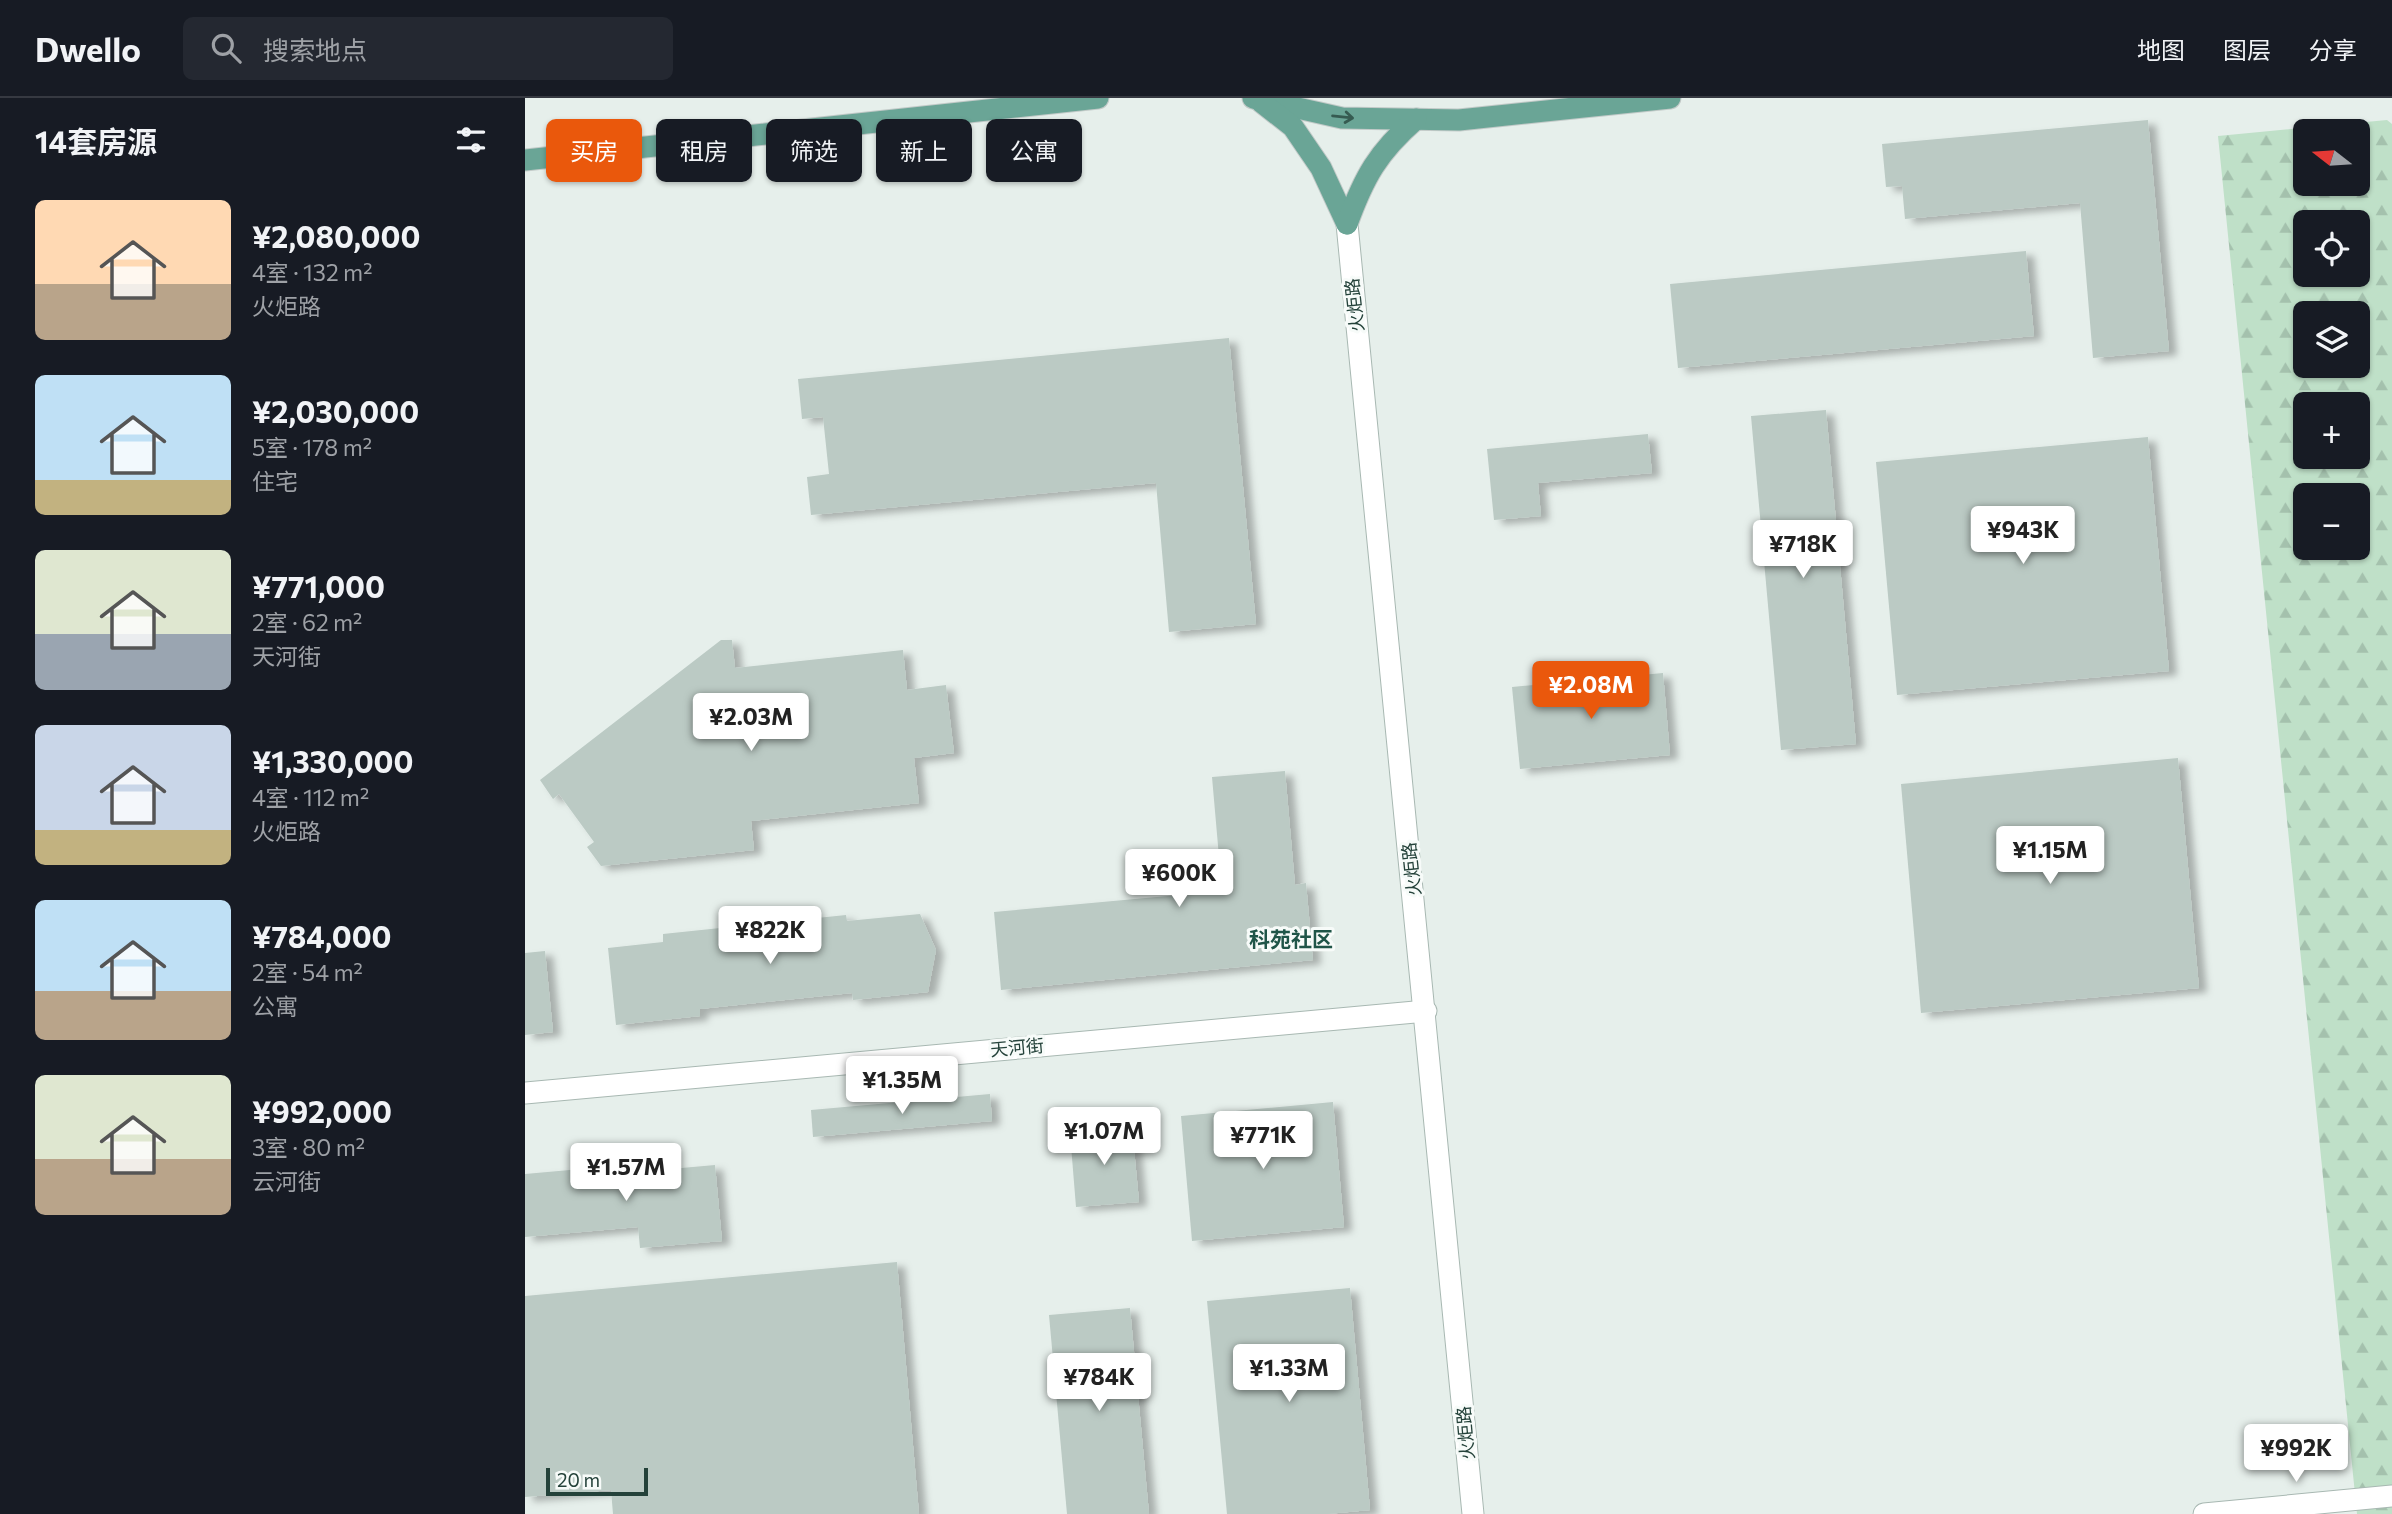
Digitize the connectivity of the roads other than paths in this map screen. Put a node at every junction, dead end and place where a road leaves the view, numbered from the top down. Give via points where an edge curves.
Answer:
1 (1098, 98) edge
2 (1255, 98) edge
3 (1670, 98) edge
4 (1416, 119) junction
5 (525, 160) edge
6 (1347, 224) junction
7 (1426, 1012) junction
8 (525, 1093) edge
9 (2392, 1496) edge
10 (1473, 1514) edge
11 (2204, 1514) edge

1 - 5 main road
2 -> 4 main road via 1342,118
2 - 6 main road via 1293,127 1321,168
3 - 4 main road via 1459,120
4 - 6 main road via 1388,143 1363,180
6 - 7 street, 火炬路
7 - 8 street, 天河街
7 - 10 street, 火炬路
9 - 11 street

